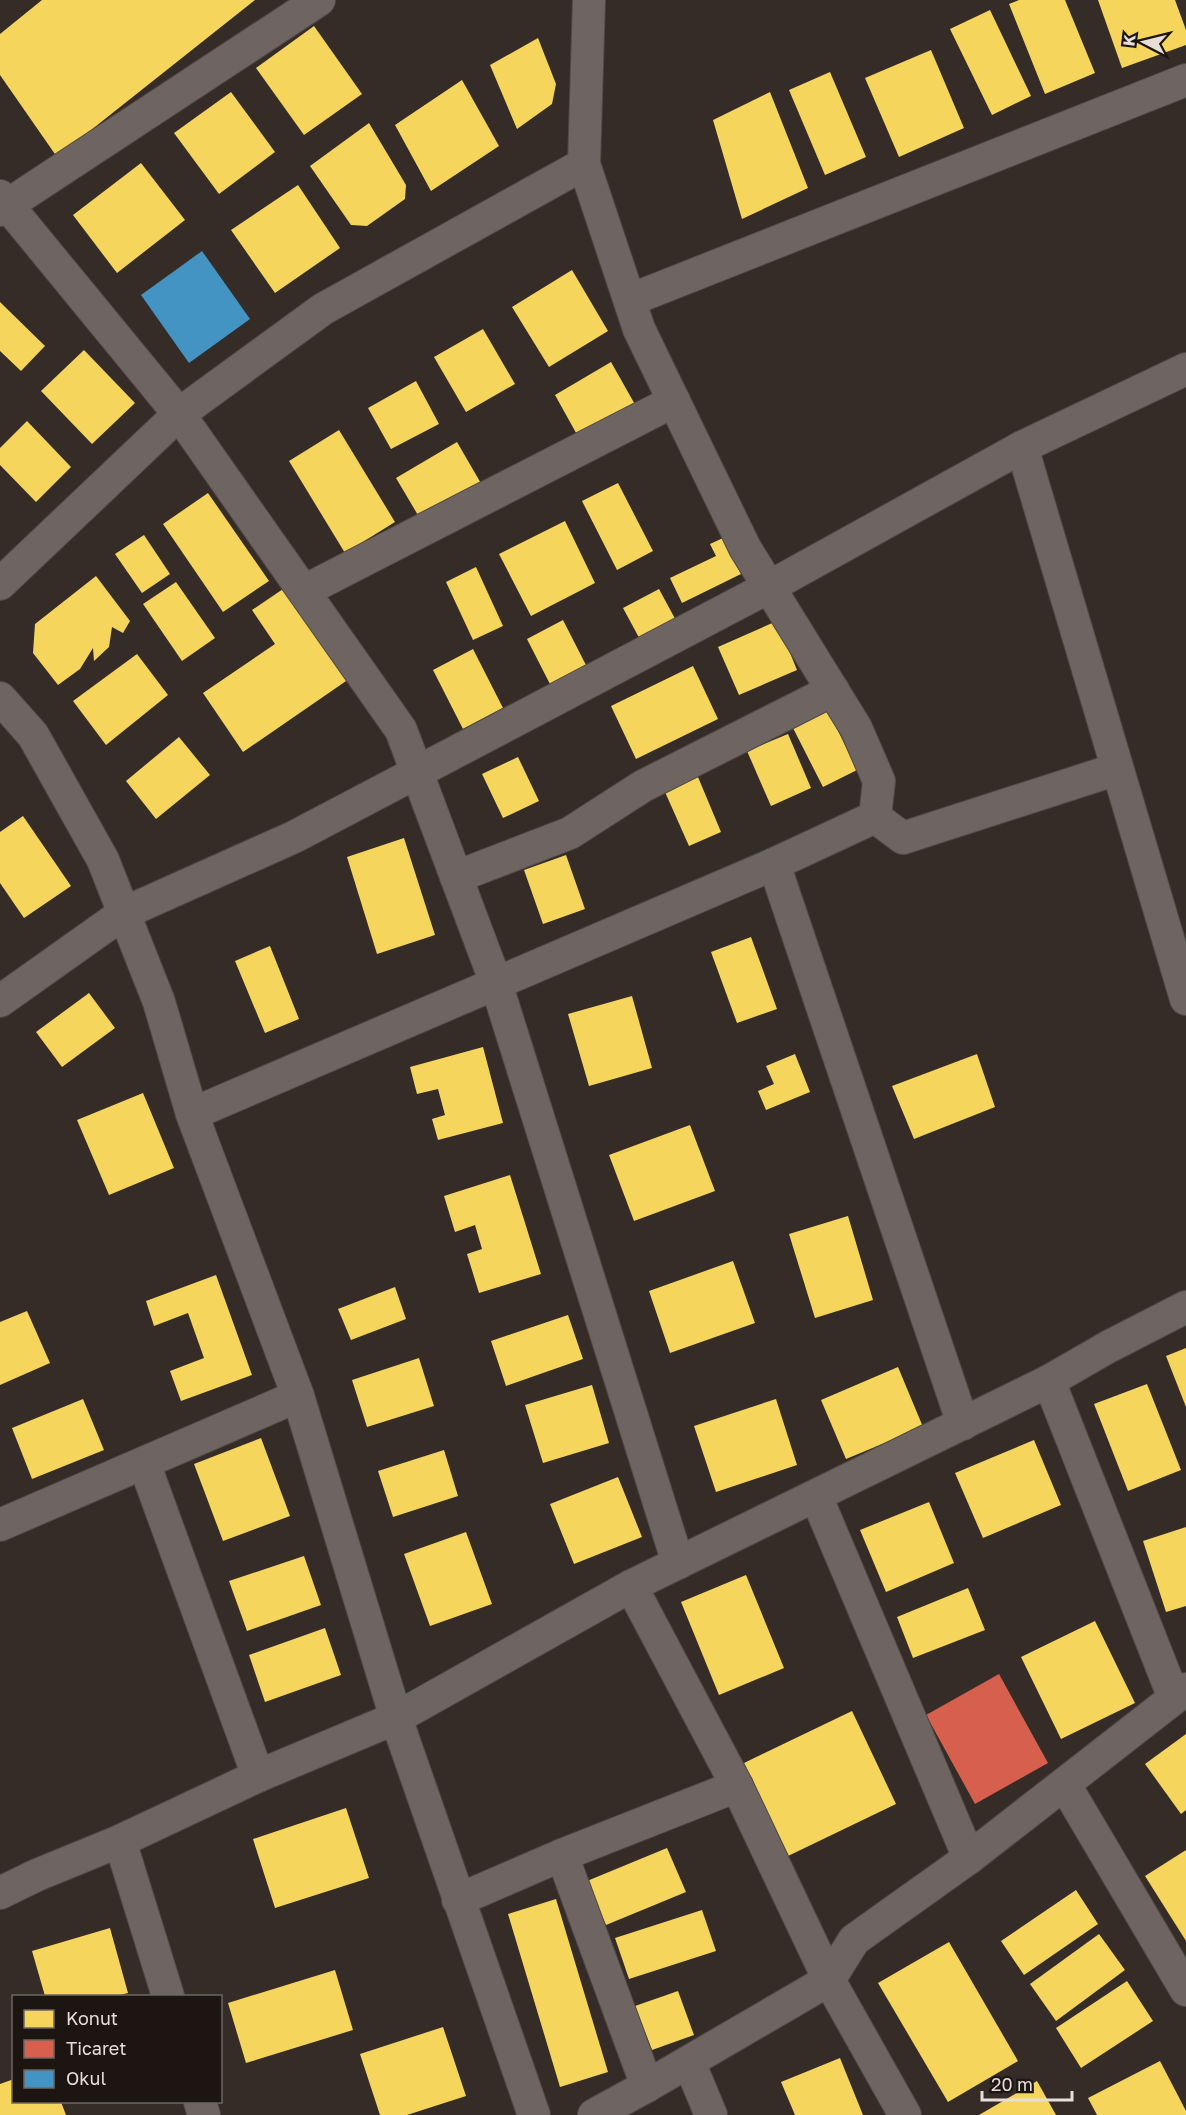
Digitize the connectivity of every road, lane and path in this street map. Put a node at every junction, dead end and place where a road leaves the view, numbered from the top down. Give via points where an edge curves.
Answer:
1 (319, 0) edge
2 (589, 0) edge
3 (1186, 80) edge
4 (584, 164) junction
5 (2, 203) edge
6 (630, 300) junction
7 (1186, 369) edge
8 (674, 401) junction
9 (179, 414) junction
10 (1022, 447) junction
11 (0, 584) edge
12 (769, 587) junction
13 (304, 591) junction
14 (833, 690) junction
15 (0, 698) edge
16 (1117, 769) junction
17 (417, 772) junction
18 (875, 817) junction
19 (774, 864) junction
20 (456, 877) junction
21 (124, 913) junction
22 (496, 983) junction
23 (1186, 999) edge
24 (0, 1001) edge
25 (192, 1114) junction
26 (1186, 1307) edge
27 (1049, 1381) junction
28 (298, 1396) junction
29 (963, 1424) junction
30 (144, 1463) junction
31 (816, 1496) junction
32 (0, 1525) edge
33 (678, 1563) junction
34 (631, 1586) junction
35 (1180, 1694) edge
36 (396, 1718) junction
37 (258, 1776) junction
38 (1065, 1785) junction
39 (737, 1786) junction
40 (120, 1840) junction
41 (562, 1855) junction
42 (969, 1858) junction
43 (0, 1893) edge
44 (459, 1900) junction
45 (829, 1980) junction
46 (1186, 1990) edge
47 (168, 1995) edge
48 (689, 2062) junction
49 (647, 2086) junction
50 (534, 2115) edge
51 (594, 2115) edge
52 (711, 2115) edge
53 (905, 2115) edge

1 - 5 street
2 - 4 street
3 - 6 street
4 - 6 street
4 - 9 street via 323,309
5 - 9 street
6 - 8 street via 639,329
7 - 10 street
8 - 12 street via 745,548
8 - 13 street
9 - 11 street
9 - 13 street
10 - 12 street
10 - 16 street
12 - 14 street
12 - 17 street
13 - 17 street via 401,730
14 - 18 street via 856,728 879,781
14 - 20 street via 644,786 570,833
15 - 21 street via 39,745 103,860
16 - 18 street via 903,838
16 - 23 street
17 - 20 street
17 - 21 street via 294,837
18 - 19 street
19 - 22 street
19 - 29 street
20 - 22 street
21 - 24 street
21 - 25 street via 159,1002
22 - 25 street
22 - 33 street
25 - 28 street
26 - 27 street
27 - 29 street
27 - 35 street
28 - 30 street
28 - 36 street
29 - 31 street
30 - 32 street
30 - 37 street
31 - 33 street
31 - 42 street
33 - 34 street
34 - 36 street
34 - 39 street
35 - 38 street
36 - 37 street
36 - 44 street
37 - 40 street
38 - 42 street
38 - 46 street
39 - 41 street
39 - 45 street
40 - 43 street
40 - 47 street
41 - 44 street
41 - 49 street
42 - 45 street via 854,1940
44 - 50 street
45 - 48 street
45 - 53 street
48 - 49 street
48 - 52 street
49 - 51 street

